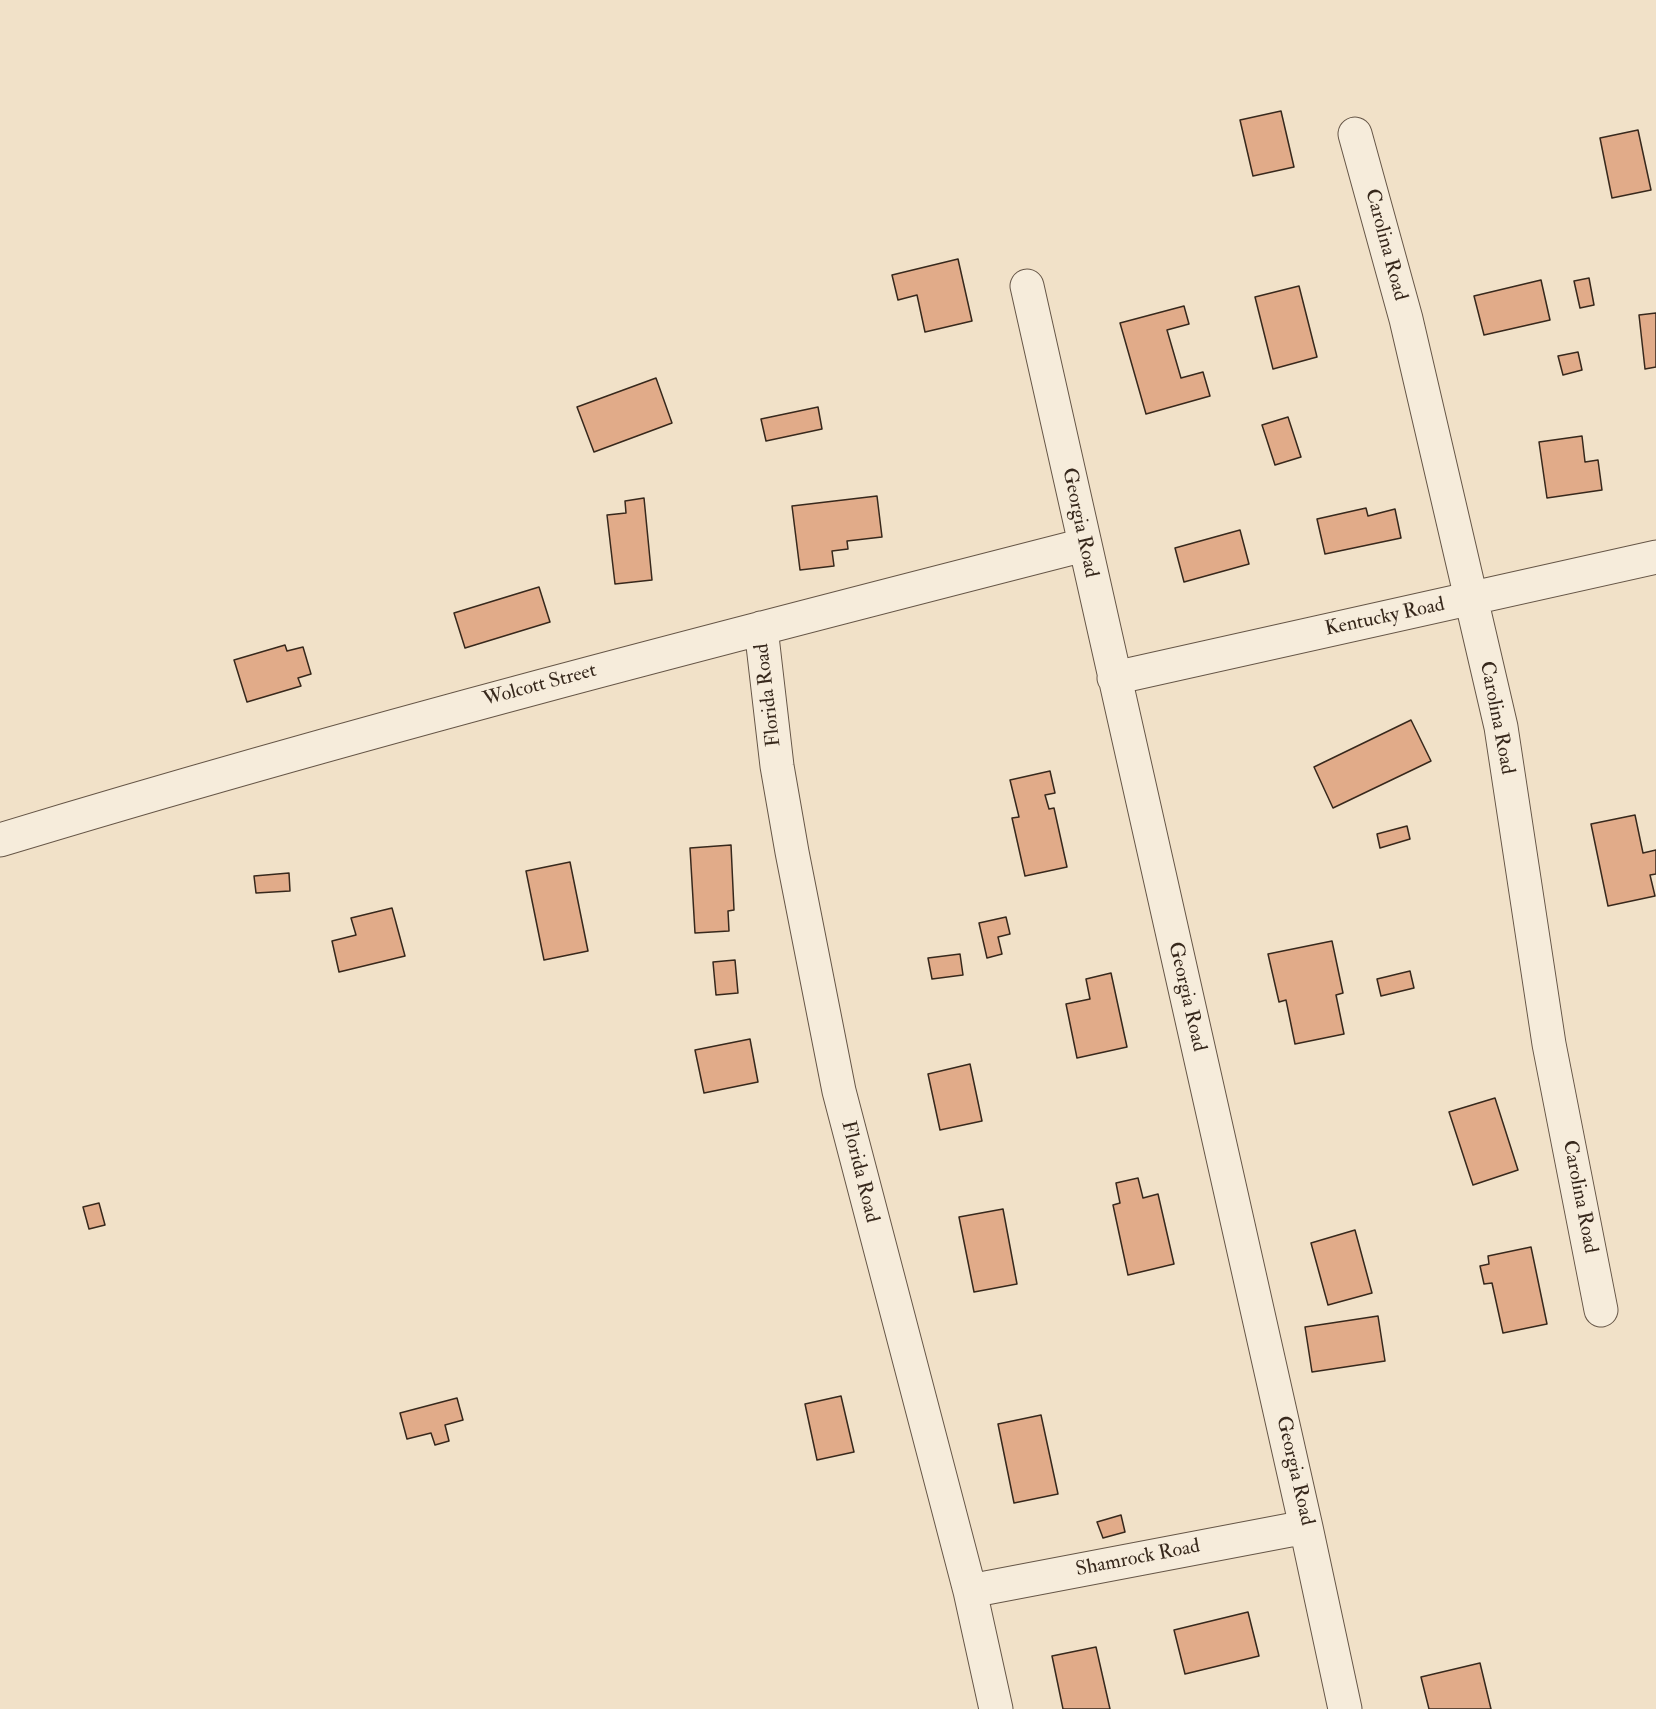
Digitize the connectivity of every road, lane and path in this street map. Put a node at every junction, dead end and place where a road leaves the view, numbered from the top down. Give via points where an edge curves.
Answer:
1 (1355, 134) dead end
2 (1028, 286) dead end
3 (1084, 544) junction
4 (1656, 557) edge
5 (1469, 599) junction
6 (761, 628) junction
7 (1114, 678) junction
8 (0, 840) edge
9 (1601, 1310) dead end
10 (1306, 1527) junction
11 (970, 1591) junction
12 (996, 1709) edge
13 (1345, 1709) edge

1 - 5 street, Carolina Road via 1406,319
2 - 3 street, Georgia Road
3 - 6 street, Wolcott Street
3 - 7 street, Georgia Road
4 - 5 street, Kentucky Road
5 - 7 street, Kentucky Road
5 - 9 street, Carolina Road via 1501,727 1549,1044
6 - 8 street, Wolcott Street via 221,773
6 - 11 street, Florida Road via 777,766 839,1091
7 - 10 street, Georgia Road
10 - 11 street, Shamrock Road
10 - 13 street, Georgia Road
11 - 12 street, Florida Road

